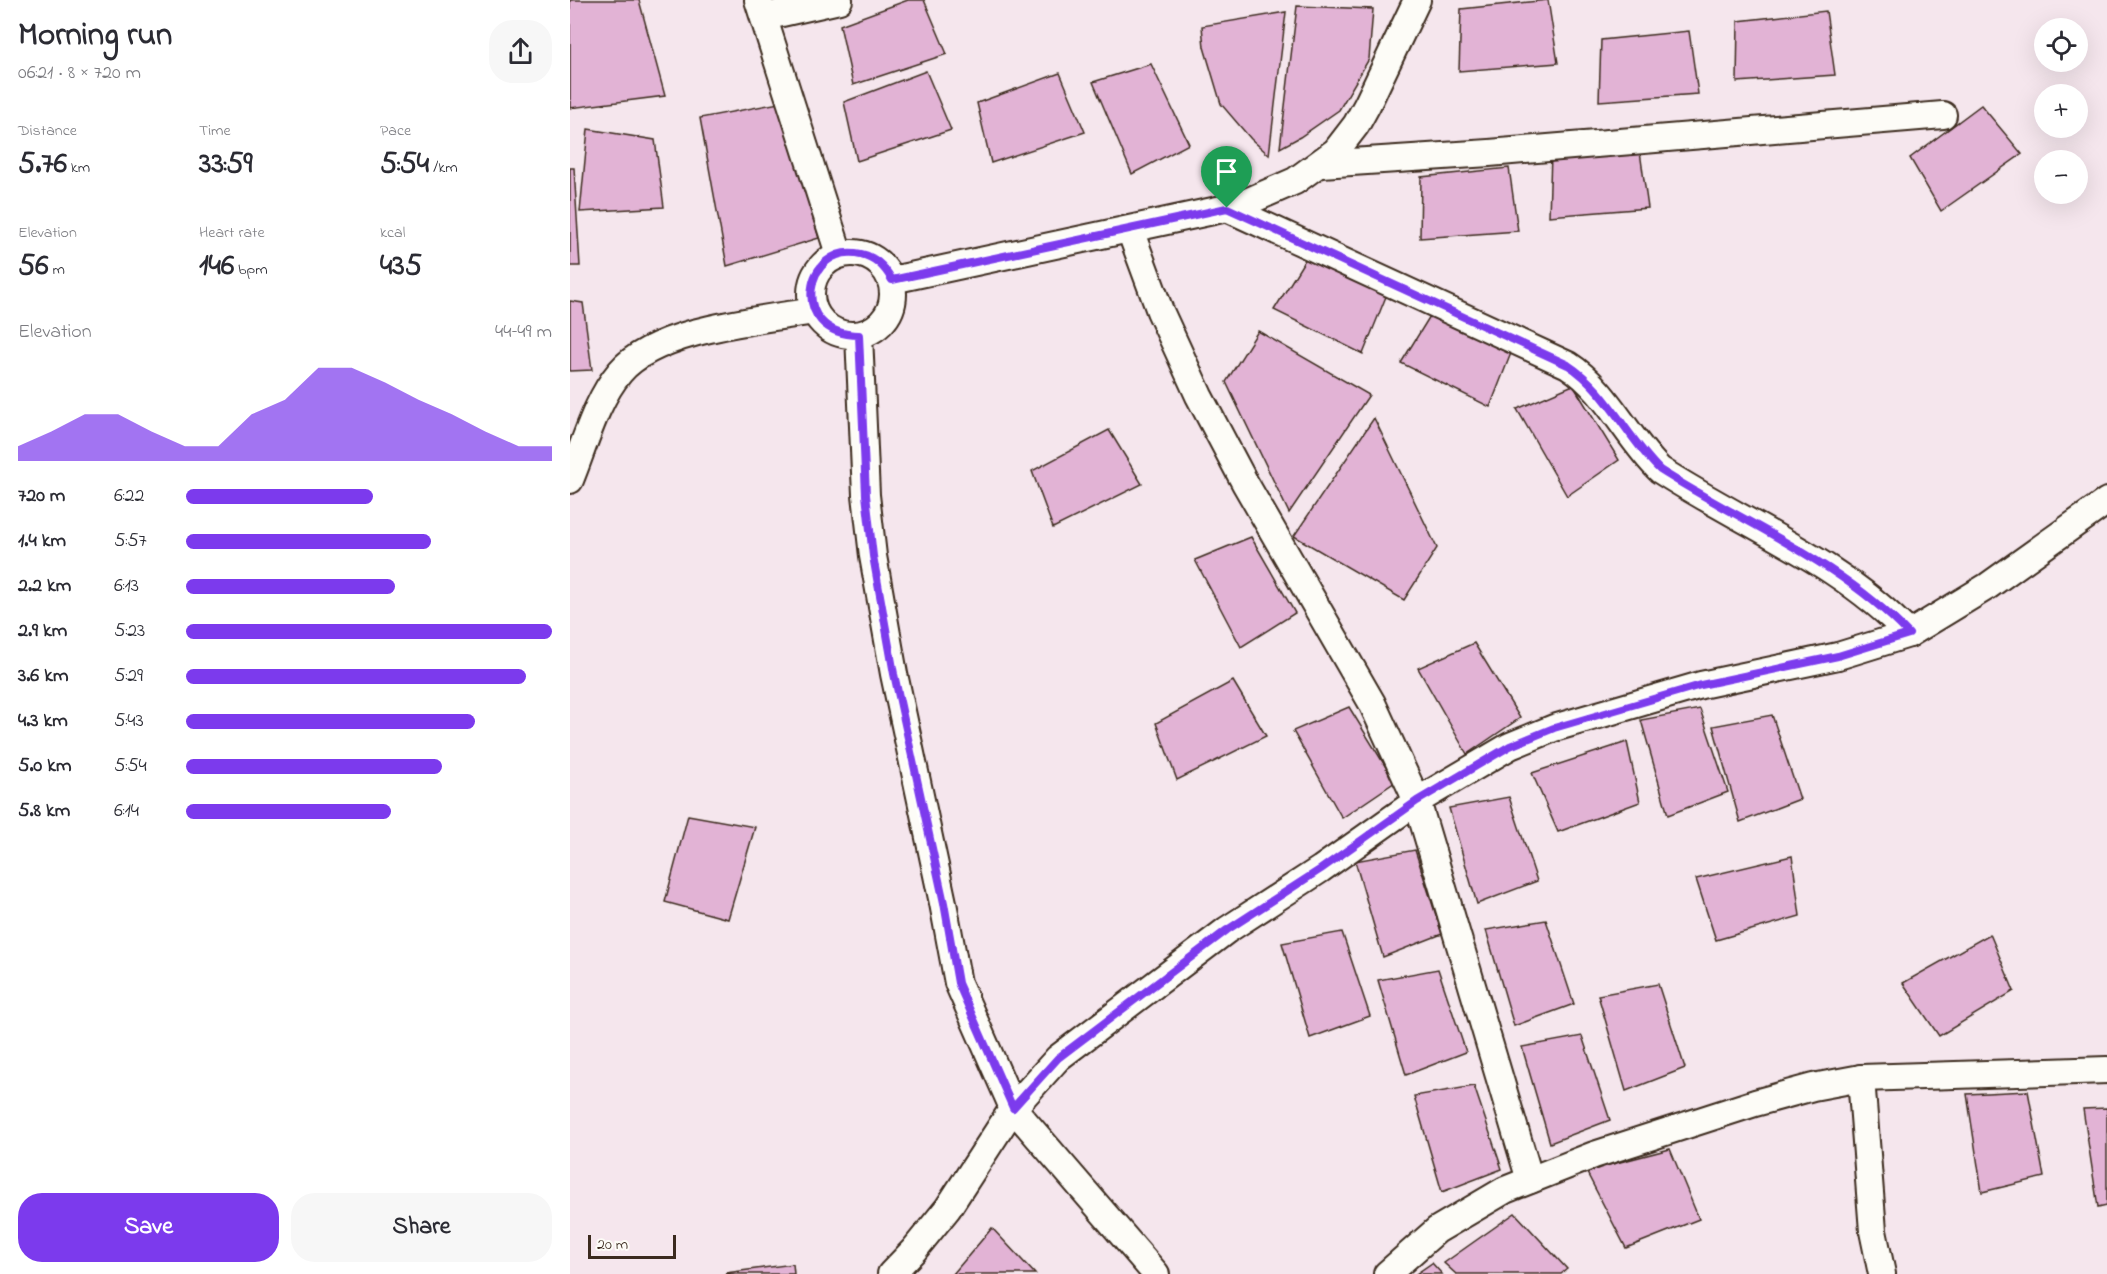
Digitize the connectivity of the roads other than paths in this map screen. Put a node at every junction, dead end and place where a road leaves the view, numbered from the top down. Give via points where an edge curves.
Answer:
1 (839, 0) edge
2 (1416, 0) edge
3 (761, 8) edge
4 (1943, 115) dead end
5 (1321, 164) junction
6 (1227, 208) junction
7 (1130, 230) junction
8 (839, 254) junction
9 (892, 280) junction
10 (814, 311) junction
11 (859, 335) junction
12 (570, 480) edge
13 (2107, 501) edge
14 (1909, 634) junction
15 (1417, 801) junction
16 (2107, 1070) edge
17 (1861, 1078) junction
18 (1013, 1108) junction
19 (1530, 1180) junction
20 (891, 1274) edge
21 (1156, 1274) edge
22 (1387, 1274) edge
23 (1882, 1274) edge

1 - 3 street
2 - 5 street via 1356,125
3 - 8 street
4 - 5 street
5 - 6 street via 1295,182
6 - 7 street
6 - 14 street via 1568,365 1590,383 1660,470 1827,568
7 - 9 street
7 - 15 street via 1160,311 1199,396 1372,703
8 - 9 street via 866,255 878,262
8 - 10 street via 817,271 811,297
9 - 11 street via 894,298 890,312 872,331
10 - 11 street via 832,330
10 - 12 street via 683,336 638,357 621,371 605,393
11 - 18 street via 866,495 894,674 958,983
13 - 14 street via 1988,586
14 - 15 street via 1838,656 1701,685 1554,728 1510,746
15 - 18 street via 1227,930 1058,1058
15 - 19 street
16 - 17 street
17 - 19 street via 1813,1087 1694,1122
17 - 23 street via 1873,1231
18 - 20 street via 948,1208
18 - 21 street
19 - 22 street via 1505,1190 1437,1230

